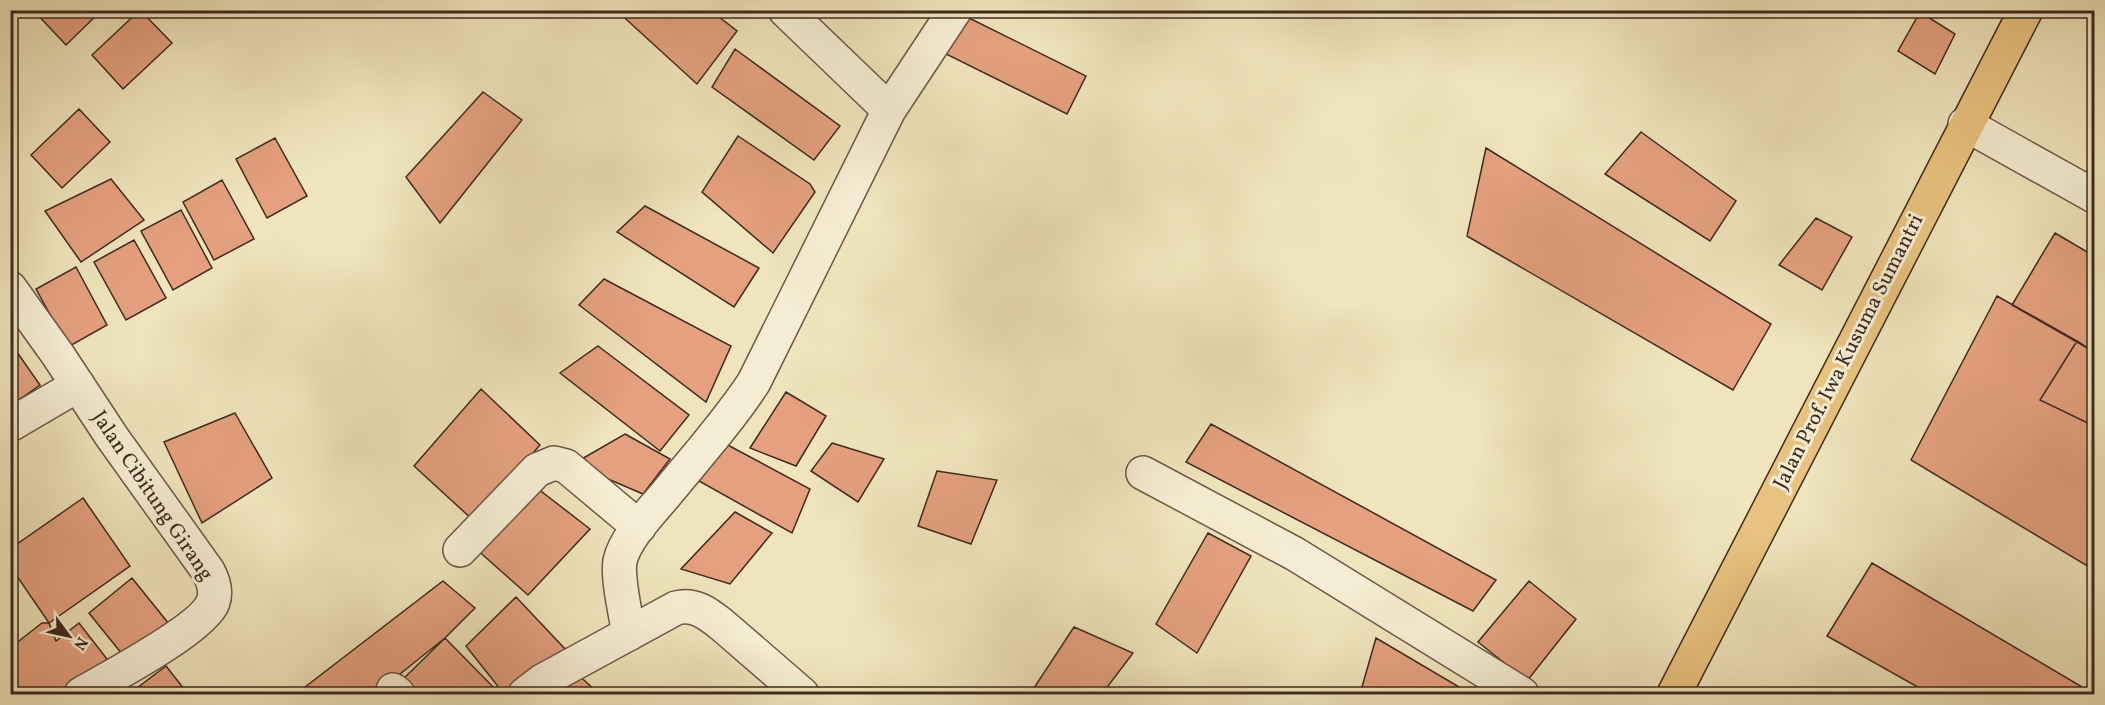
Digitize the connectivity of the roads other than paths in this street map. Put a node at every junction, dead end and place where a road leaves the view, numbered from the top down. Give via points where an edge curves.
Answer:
1 (785, 10) edge
2 (955, 10) edge
3 (2025, 10) edge
4 (889, 110) junction
5 (1965, 124) junction
6 (2094, 196) edge
7 (10, 288) edge
8 (78, 385) junction
9 (10, 425) edge
10 (1143, 473) dead end
11 (639, 527) junction
12 (460, 550) dead end
13 (629, 634) junction
14 (81, 694) edge
15 (525, 694) edge
16 (802, 694) edge
17 (1522, 694) edge
18 (1674, 694) edge

1 - 4 street
2 - 4 street
3 - 5 main road, Jalan Prof. Iwa Kusuma Sumantri
4 - 11 street via 754,382
5 - 6 street
5 - 18 main road, Jalan Prof. Iwa Kusuma Sumantri
7 - 8 street, Jalan Cibitung Girang
8 - 9 street
8 - 14 street, Jalan Cibitung Girang via 208,571 214,593 208,610 190,628
10 - 17 street via 1295,554
11 - 12 street via 566,466 554,463 537,470
11 - 13 street via 620,563
13 - 15 street
13 - 16 street via 675,608 695,608 721,624

